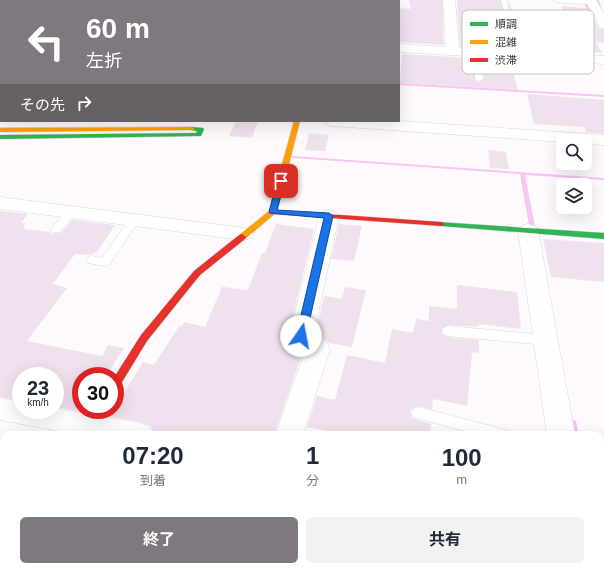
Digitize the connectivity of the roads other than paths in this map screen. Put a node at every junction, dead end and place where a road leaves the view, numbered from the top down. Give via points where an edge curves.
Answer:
1 (449, 0) edge
2 (504, 0) edge
3 (560, 0) edge
4 (591, 1) edge
5 (506, 8) dead end
6 (604, 24) edge
7 (400, 48) edge
8 (453, 51) junction
9 (462, 51) edge
10 (594, 59) edge
11 (604, 60) edge
12 (478, 74) edge
13 (479, 79) dead end
14 (297, 122) edge
15 (346, 122) edge
16 (133, 125) edge
17 (0, 130) edge
18 (0, 137) edge
19 (604, 140) edge
20 (0, 203) edge
21 (71, 212) junction
22 (273, 212) junction
23 (329, 216) junction
24 (134, 220) junction
25 (56, 230) dead end
26 (528, 230) junction
27 (244, 234) junction
28 (604, 236) edge
29 (92, 260) dead end
30 (448, 331) dead end
31 (546, 340) junction
32 (124, 370) edge
33 (0, 409) edge
34 (418, 413) dead end
35 (72, 416) edge
36 (97, 419) edge
37 (129, 431) edge
38 (290, 431) edge
39 (488, 431) edge
40 (560, 431) edge

1 - 8 street
2 - 5 lane
3 - 4 street
4 - 6 street
7 - 8 street
8 - 9 street
10 - 11 street
12 - 13 lane
14 - 22 street
15 - 19 street
16 - 17 street
16 - 18 street via 201,129 199,136
20 - 21 street
21 - 24 street
21 - 25 lane
22 - 23 street
22 - 27 street
23 - 26 street
23 - 38 street via 301,336 318,348
24 - 27 street
24 - 29 lane via 106,262
26 - 28 street
26 - 31 street
27 - 32 street via 197,273 144,338
30 - 31 lane
31 - 40 street
33 - 35 street
34 - 39 lane
36 - 37 street

